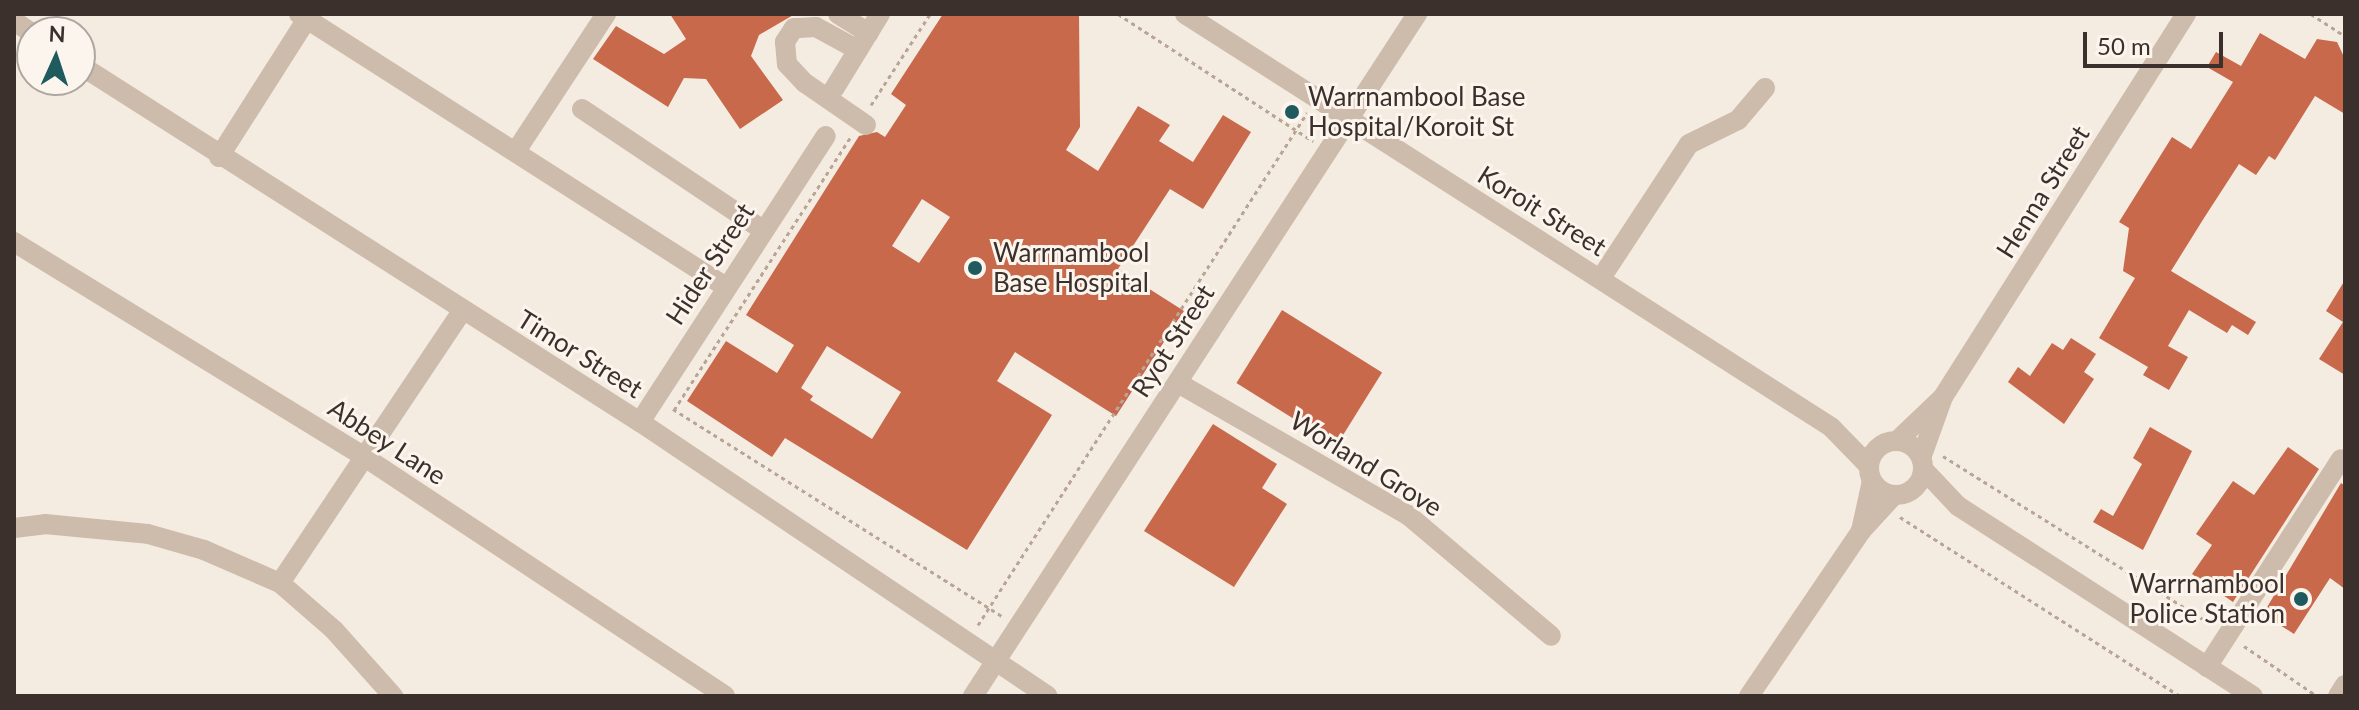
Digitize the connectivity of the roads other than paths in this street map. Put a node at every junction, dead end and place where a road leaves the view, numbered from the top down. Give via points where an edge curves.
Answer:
1 (606, 14) edge
2 (838, 14) edge
3 (880, 14) edge
4 (1185, 14) edge
5 (1417, 14) edge
6 (2186, 14) edge
7 (305, 16) edge
8 (863, 41) junction
9 (96, 76) edge
10 (1765, 88) dead end
11 (834, 89) dead end
12 (582, 109) dead end
13 (1346, 119) junction
14 (863, 123) road end
15 (826, 136) dead end
16 (516, 151) junction
17 (219, 157) junction
18 (763, 230) junction
19 (14, 242) edge
20 (1601, 278) junction
21 (726, 287) junction
22 (462, 311) junction
23 (1178, 383) junction
24 (1943, 397) junction
25 (640, 422) junction
26 (1831, 427) junction
27 (1892, 442) junction
28 (363, 456) junction
29 (1923, 458) junction
30 (2341, 459) dead end
31 (1870, 474) junction
32 (1895, 498) junction
33 (1958, 506) junction
34 (14, 528) edge
35 (1861, 531) junction
36 (280, 583) junction
37 (1551, 636) dead end
38 (994, 663) junction
39 (2207, 667) junction
40 (2345, 685) edge
41 (720, 694) edge
42 (393, 696) edge
43 (973, 696) edge
44 (1048, 696) edge
45 (1749, 696) edge
46 (2253, 696) edge
47 (2338, 696) edge

1 - 16 street
2 - 8 street
3 - 8 street
4 - 13 street, Koroit Street
5 - 13 street, Ryot Street
6 - 24 street, Henna Street
7 - 16 street
7 - 17 street
8 - 11 street
8 - 14 street via 816,27 794,28 785,42 787,64 805,83
9 - 17 street, Timor Street
10 - 20 street via 1738,120 1689,144
12 - 18 street
13 - 20 street, Koroit Street
13 - 23 street, Ryot Street
15 - 18 street, Hider Street
16 - 21 street
17 - 22 street, Timor Street
18 - 21 street, Hider Street
19 - 28 street, Abbey Lane
20 - 26 street, Koroit Street
21 - 25 street, Hider Street
22 - 25 street, Timor Street
22 - 28 street
23 - 37 street, Worland Grove via 1408,515
23 - 38 street, Ryot Street
24 - 27 street, Henna Street
24 - 29 street, Henna Street
25 - 38 street, Timor Street
26 - 27 street, Koroit Street
26 - 31 street, Koroit Street
27 - 29 street via 1912,446
27 - 31 street via 1874,452
28 - 36 street
28 - 41 street, Abbey Lane
29 - 32 street via 1918,483
29 - 33 street
30 - 39 street
31 - 32 street
31 - 35 street
32 - 33 street
32 - 35 street
33 - 39 street
34 - 36 street via 45,524 148,534 204,550
35 - 45 street
36 - 42 street via 343,639
38 - 43 street, Ryot Street
38 - 44 street, Timor Street
39 - 46 street
40 - 47 street

